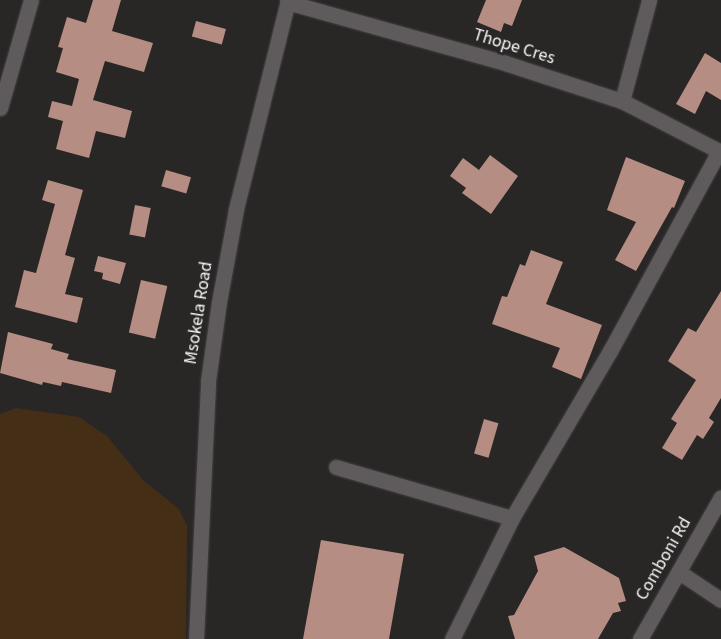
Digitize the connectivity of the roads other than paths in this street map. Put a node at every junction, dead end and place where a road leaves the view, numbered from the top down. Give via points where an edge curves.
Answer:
1 (31, 0) edge
2 (649, 0) edge
3 (288, 1) edge
4 (622, 101) junction
5 (0, 108) edge
6 (720, 152) edge
7 (336, 468) dead end
8 (721, 497) edge
9 (512, 518) junction
10 (679, 572) junction
11 (721, 600) edge
12 (196, 639) edge
13 (452, 639) edge
14 (640, 639) edge

1 - 5 street
2 - 4 street
3 - 4 street, Thope Cres via 505,63
3 - 12 street, Msokela Road via 236,209 219,302 208,381
4 - 6 street, Thope Cres
6 - 9 street via 610,352
7 - 9 street
8 - 10 street, Comboni Rd
9 - 13 street
10 - 11 street
10 - 14 street, Comboni Rd

